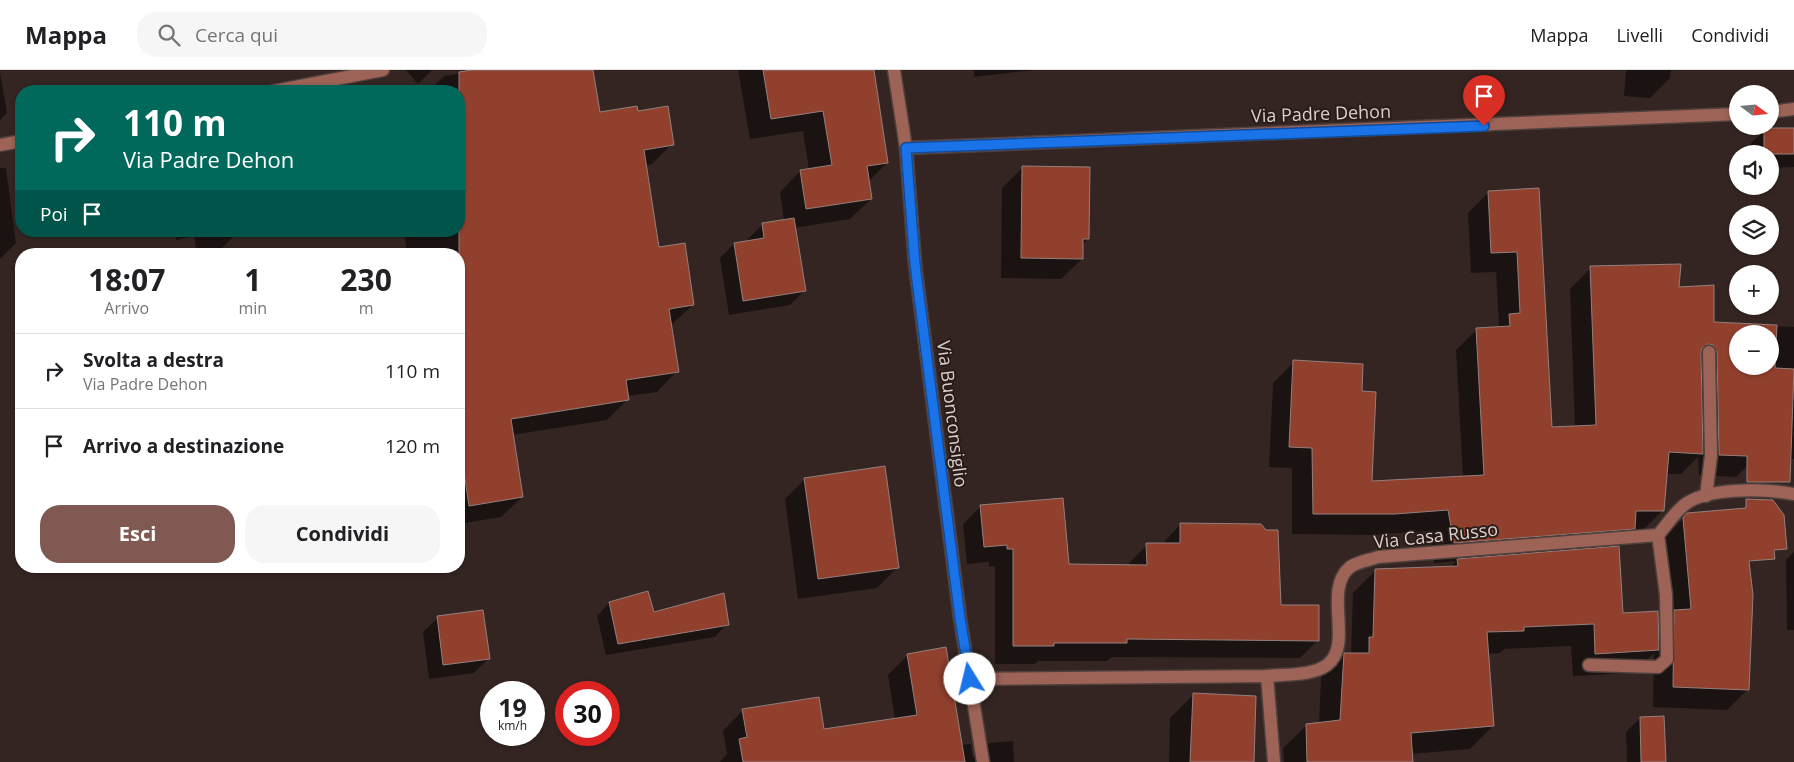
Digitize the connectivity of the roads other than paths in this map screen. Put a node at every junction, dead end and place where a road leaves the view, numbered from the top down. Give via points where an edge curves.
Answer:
1 (383, 70) edge
2 (894, 70) edge
3 (305, 85) edge
4 (1794, 109) edge
5 (1779, 111) edge
6 (1729, 114) edge
7 (15, 142) edge
8 (0, 145) edge
9 (906, 148) junction
10 (1709, 352) dead end
11 (1794, 494) edge
12 (1706, 496) junction
13 (1658, 535) junction
14 (1589, 666) dead end
15 (1267, 676) junction
16 (970, 679) junction
17 (983, 762) edge
18 (1274, 762) edge

1 - 3 street
2 - 9 street, Via Buonconsiglio
4 - 5 street
6 - 9 street, Via Padre Dehon
7 - 8 street
9 - 16 street, Via Buonconsiglio via 915,264
10 - 12 street via 1711,456
11 - 12 street via 1769,489
12 - 13 street via 1687,503
13 - 14 street via 1666,595 1667,659 1658,667
13 - 15 street, Via Casa Russo via 1370,559 1349,567 1338,584 1338,648 1328,665 1310,672
15 - 16 street, Via Casa Russo
15 - 18 street
16 - 17 street, Via Buonconsiglio

